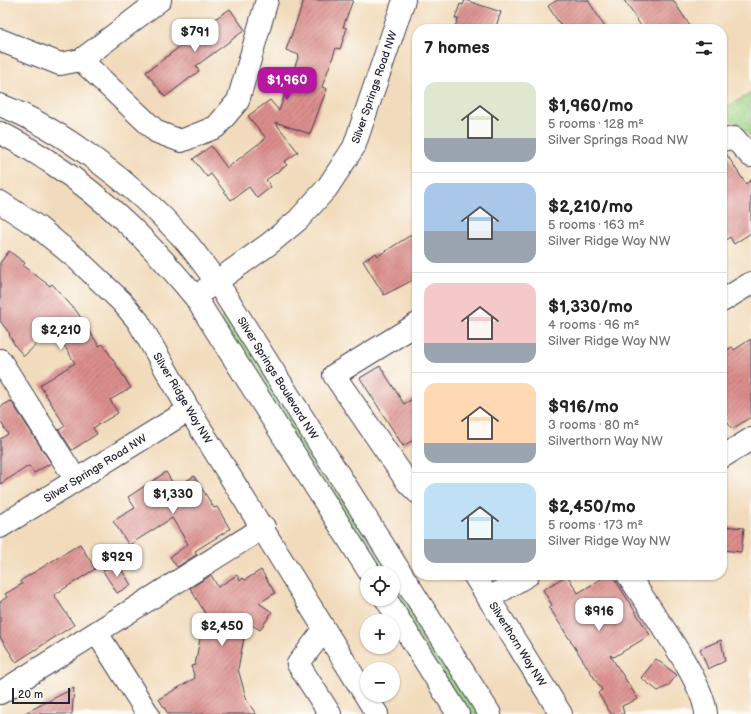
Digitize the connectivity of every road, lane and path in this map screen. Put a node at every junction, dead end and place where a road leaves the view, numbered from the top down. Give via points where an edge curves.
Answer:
1 (160, 0) edge
2 (267, 0) edge
3 (404, 0) edge
4 (0, 40) edge
5 (80, 60) junction
6 (0, 105) edge
7 (0, 134) edge
8 (727, 139) edge
9 (751, 156) edge
10 (0, 202) edge
11 (217, 282) junction
12 (751, 283) edge
13 (195, 297) junction
14 (727, 298) edge
15 (412, 327) edge
16 (0, 360) edge
17 (189, 410) junction
18 (751, 440) edge
19 (727, 454) edge
20 (76, 480) junction
21 (412, 487) edge
22 (0, 527) edge
23 (264, 527) junction
24 (366, 566) edge
25 (477, 580) edge
26 (520, 580) edge
27 (631, 580) edge
28 (489, 598) junction
29 (390, 606) edge
30 (324, 630) junction
31 (97, 633) junction
32 (0, 693) edge
33 (148, 714) edge
34 (330, 714) edge
35 (378, 714) edge
36 (458, 714) edge
37 (490, 714) edge
38 (561, 714) edge
39 (706, 714) edge

1 - 5 street
2 - 5 street via 238,102 216,127 181,141 157,132
3 - 11 street, Silver Springs Road NW via 354,147 327,188 298,220
4 - 5 street via 60,64
6 - 11 street, Silver Springs Boulevard NW via 56,134 123,182 179,234
7 - 13 street via 43,157 102,199 153,248
8 - 9 street via 734,138
10 - 17 street, Silver Ridge Way NW via 38,227 77,259 122,302 138,321
11 - 13 street, Silver Springs Road NW
11 - 37 street, Silver Springs Boulevard NW
12 - 14 street
13 - 24 street
15 - 21 street via 334,374
16 - 20 street
17 - 20 street, Silver Springs Road NW
17 - 23 street, Silver Ridge Way NW
18 - 19 street
20 - 22 street, Silver Springs Road NW
23 - 30 street, Silver Ridge Way NW
23 - 31 street
25 - 28 street, Silverthorn Way NW
26 - 28 street
27 - 39 street via 691,673 705,705
28 - 38 street, Silverthorn Way NW
29 - 36 street
30 - 34 street via 298,664
30 - 35 street, Silver Ridge Way NW
31 - 32 street
31 - 33 street

